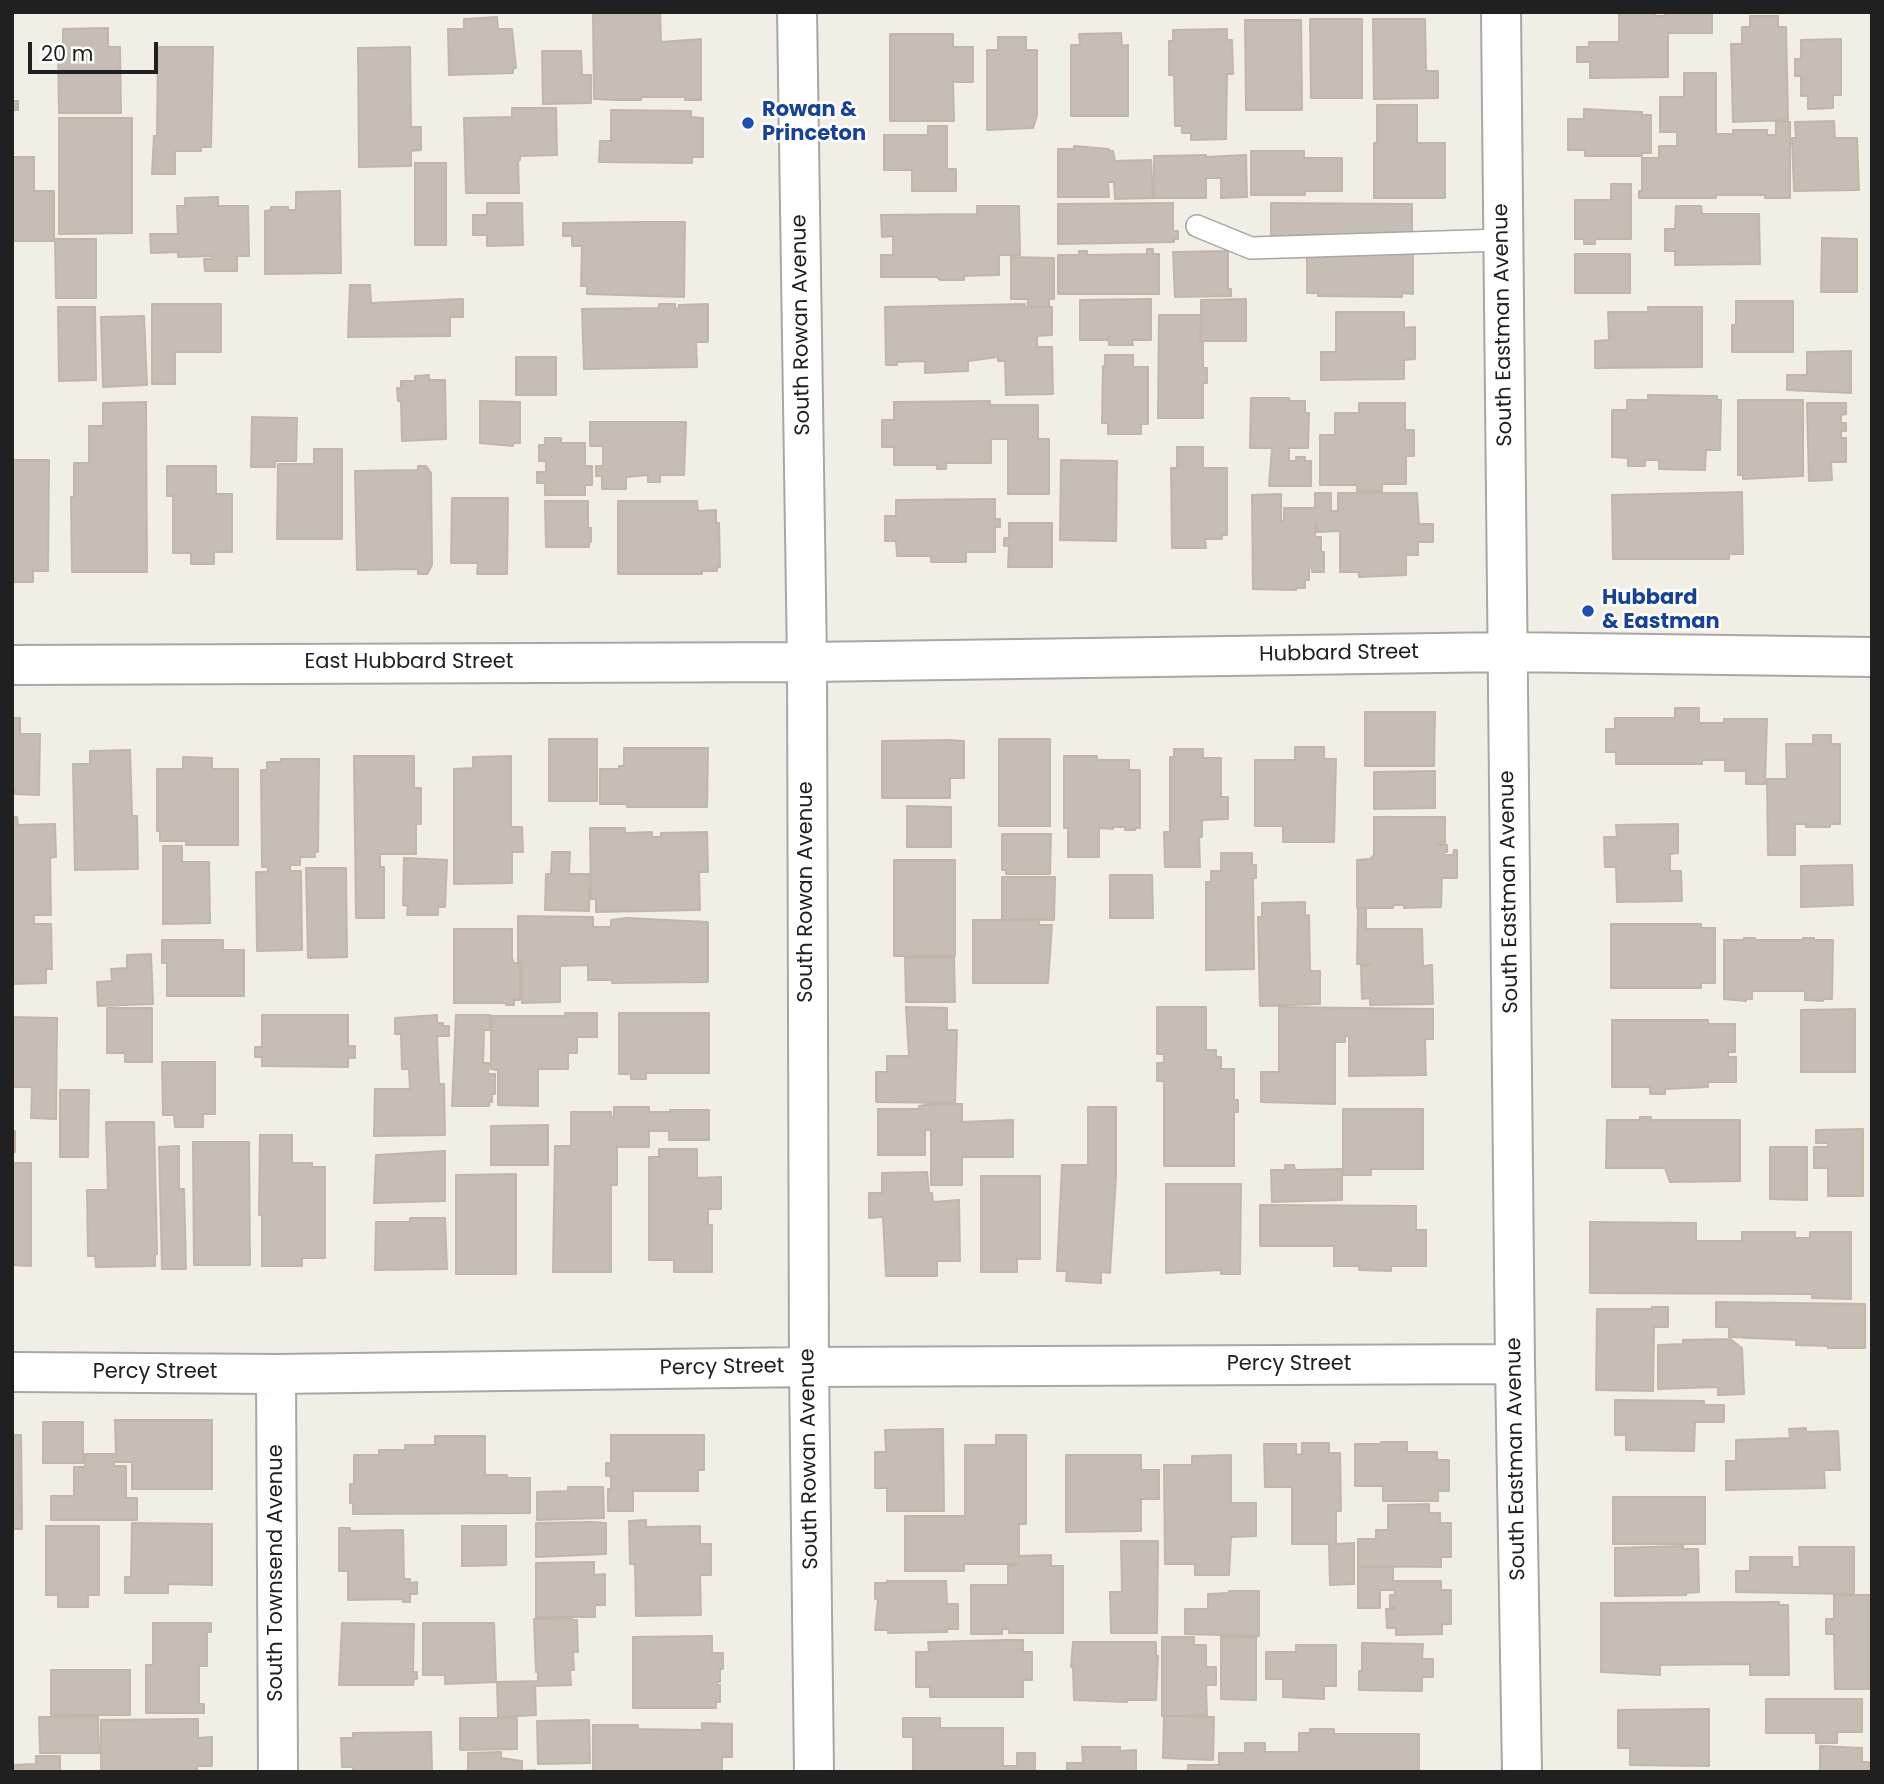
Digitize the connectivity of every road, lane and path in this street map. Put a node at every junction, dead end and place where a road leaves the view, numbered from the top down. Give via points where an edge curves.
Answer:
1 (797, 12) edge
2 (1500, 12) edge
3 (1197, 226) dead end
4 (1503, 240) junction
5 (1508, 652) junction
6 (1872, 657) edge
7 (807, 662) junction
8 (12, 664) edge
9 (1515, 1364) junction
10 (809, 1367) junction
11 (12, 1373) edge
12 (276, 1374) junction
13 (278, 1772) edge
14 (814, 1772) edge
15 (1522, 1772) edge

1 - 7 street, South Rowan Avenue
2 - 4 street, South Eastman Avenue
3 - 4 lane via 1251,248
4 - 5 street, South Eastman Avenue
5 - 6 street, Hubbard Street
5 - 7 street, Hubbard Street
5 - 9 street, South Eastman Avenue
7 - 8 street, East Hubbard Street
7 - 10 street, South Rowan Avenue
9 - 10 street, Percy Street
9 - 15 street, South Eastman Avenue
10 - 12 street, Percy Street
10 - 14 street, South Rowan Avenue
11 - 12 street, Percy Street
12 - 13 street, South Townsend Avenue

